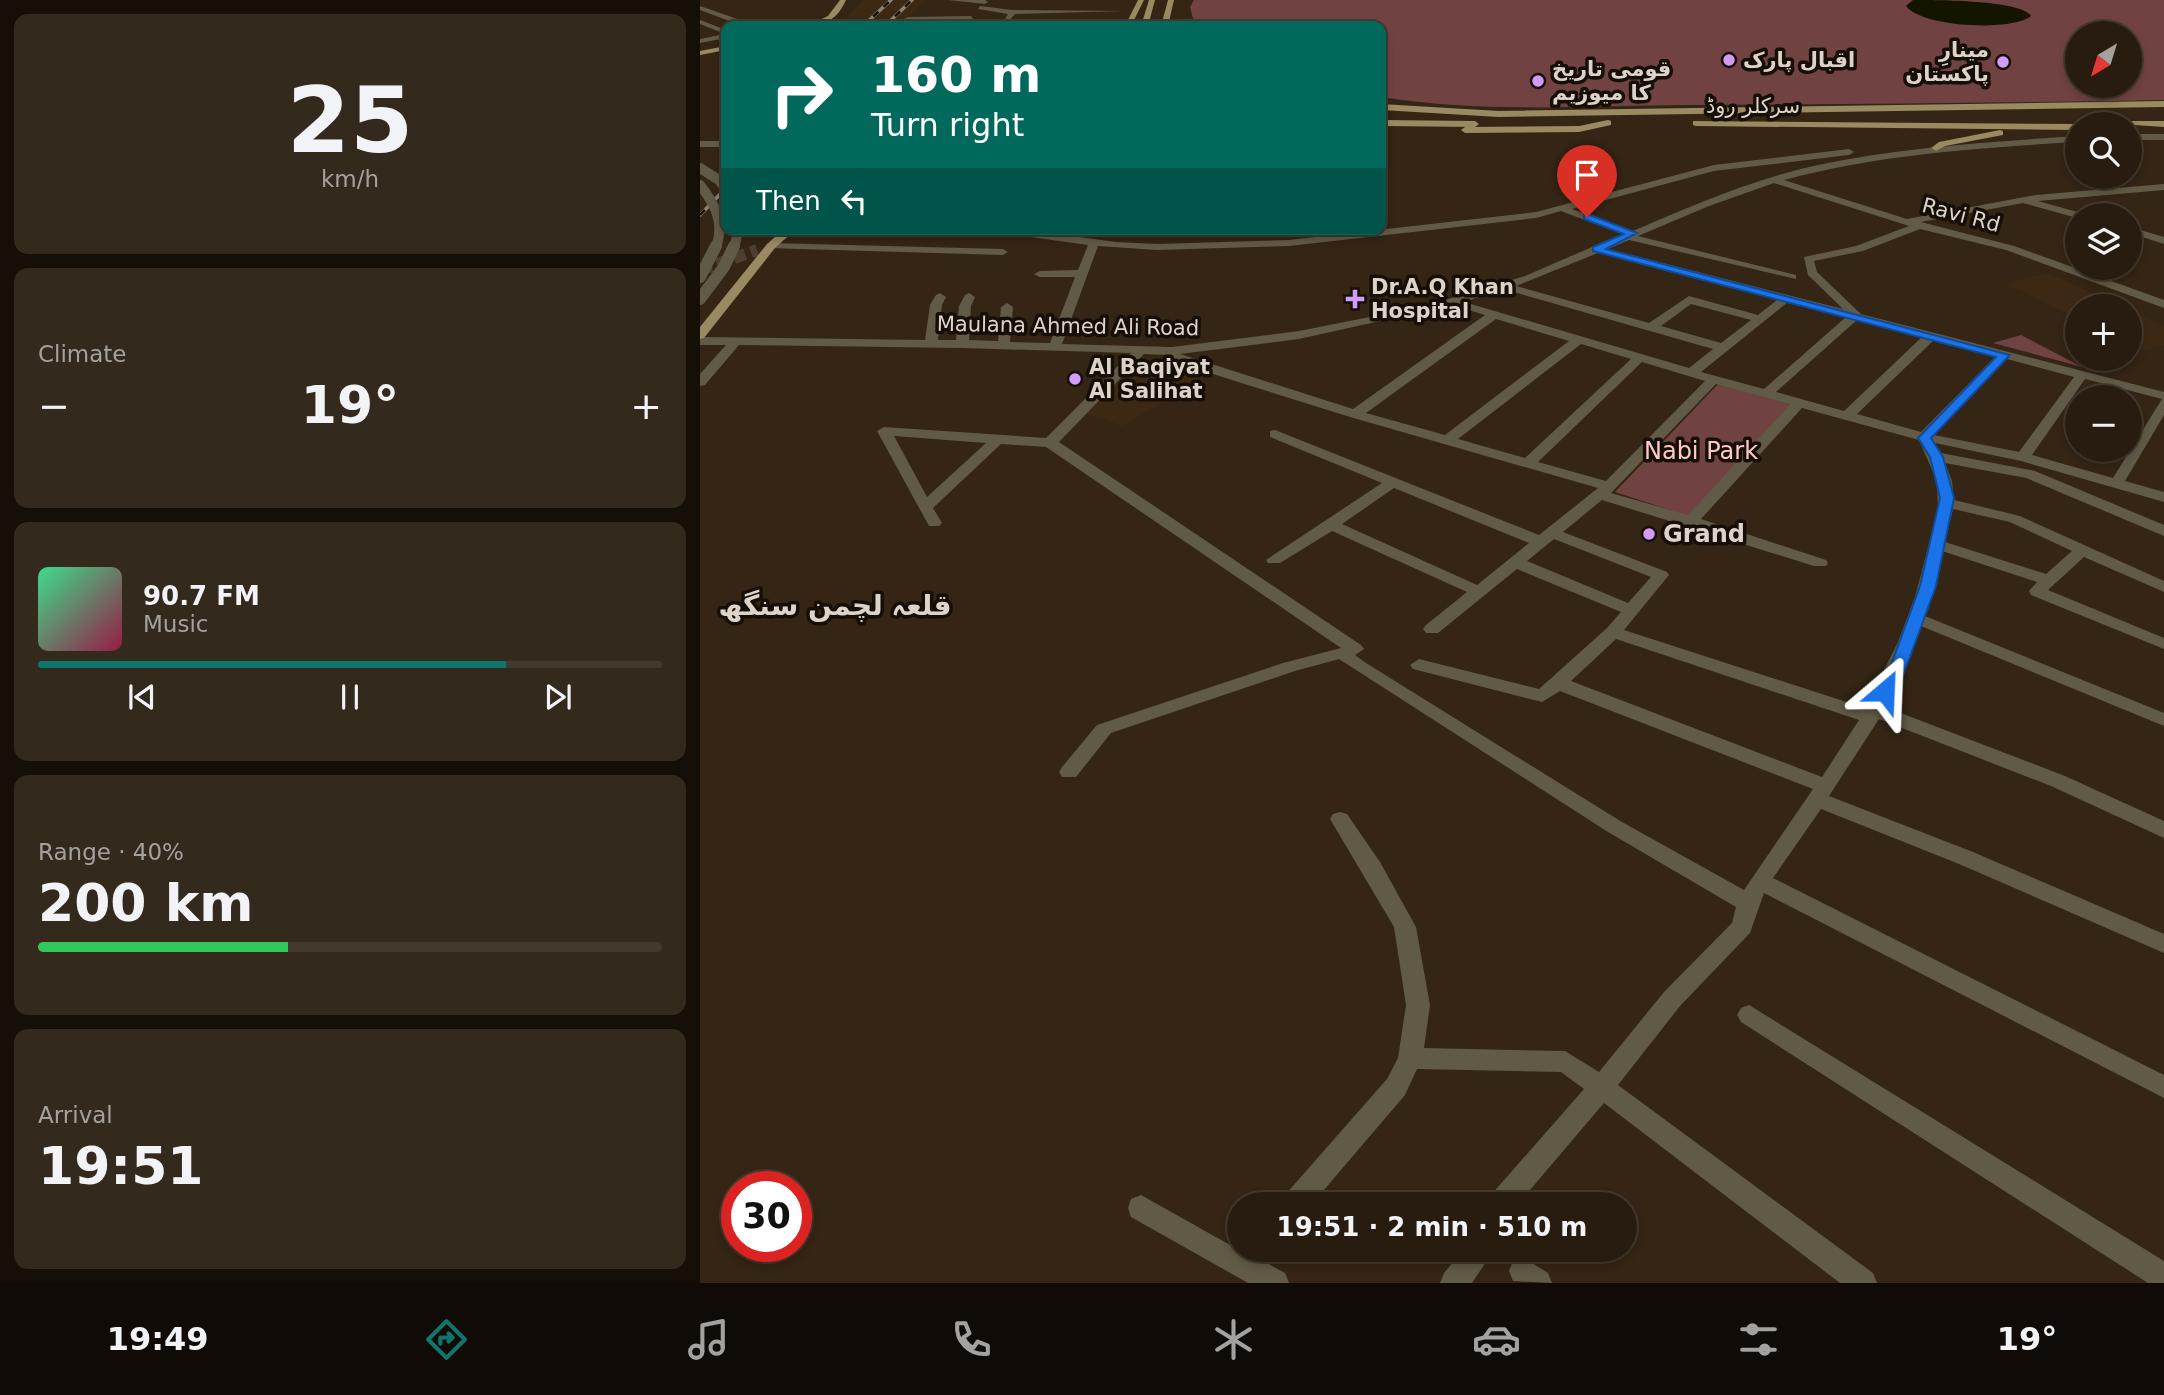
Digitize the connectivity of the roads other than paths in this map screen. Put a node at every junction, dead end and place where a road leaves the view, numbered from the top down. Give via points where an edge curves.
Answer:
1 (843, 0) edge
2 (951, 0) edge
3 (1141, 0) edge
4 (1152, 0) edge
5 (1171, 0) edge
6 (984, 3) edge
7 (700, 8) edge
8 (992, 10) junction
9 (1012, 12) junction
10 (1090, 12) junction
11 (1122, 12) dead end
12 (714, 14) junction
13 (700, 18) edge
14 (1026, 18) junction
15 (908, 19) dead end
16 (938, 19) joint
17 (732, 21) edge
18 (823, 21) edge
19 (952, 21) edge
20 (969, 21) edge
21 (989, 21) edge
22 (1008, 21) edge
23 (1012, 21) edge
24 (1031, 21) edge
25 (1082, 21) edge
26 (1130, 21) edge
27 (1146, 21) edge
28 (1165, 21) edge
29 (721, 30) edge
30 (721, 33) edge
31 (702, 38) edge
32 (721, 45) edge
33 (721, 47) edge
34 (700, 53) edge
35 (1386, 101) edge
36 (1386, 107) edge
37 (2162, 107) edge
38 (1700, 111) junction
39 (1619, 123) dead end
40 (1679, 123) dead end
41 (2142, 124) edge
42 (2164, 124) edge
43 (1386, 125) edge
44 (2041, 126) junction
45 (2065, 126) edge
46 (2142, 129) edge
47 (2164, 130) edge
48 (2142, 137) edge
49 (2164, 137) edge
50 (2065, 140) edge
51 (700, 144) edge
52 (721, 144) edge
53 (1936, 148) junction
54 (1868, 158) junction
55 (700, 168) edge
56 (1773, 180) junction
57 (721, 183) edge
58 (700, 185) edge
59 (2164, 187) edge
60 (2020, 199) junction
61 (1564, 209) junction
62 (2065, 212) edge
63 (1907, 222) junction
64 (1920, 225) junction
65 (1386, 233) edge
66 (2142, 233) edge
67 (738, 235) edge
68 (770, 235) edge
69 (785, 235) edge
70 (1037, 235) edge
71 (1368, 235) edge
72 (1629, 235) junction
73 (2164, 235) edge
74 (2151, 236) junction
75 (2164, 241) edge
76 (1094, 243) junction
77 (771, 246) junction
78 (1596, 249) junction
79 (757, 250) tunnel mouth
80 (1003, 252) dead end
81 (1083, 273) junction
82 (1040, 274) dead end
83 (700, 277) edge
84 (1792, 277) dead end
85 (1503, 286) junction
86 (940, 297) dead end
87 (969, 297) dead end
88 (1788, 297) junction
89 (700, 299) edge
90 (1452, 302) junction
91 (2164, 304) edge
92 (1007, 307) dead end
93 (1494, 314) junction
94 (1856, 315) junction
95 (1760, 318) junction
96 (1652, 327) junction
97 (700, 335) edge
98 (1932, 335) junction
99 (1578, 340) junction
100 (700, 341) edge
101 (736, 341) junction
102 (931, 343) junction
103 (962, 344) junction
104 (1004, 345) junction
105 (1054, 348) junction
106 (1723, 348) junction
107 (1172, 351) junction
108 (1138, 354) dead end
109 (2004, 355) junction
110 (1639, 358) junction
111 (1691, 373) junction
112 (2082, 374) junction
113 (1714, 379) junction
114 (700, 382) edge
115 (1768, 392) junction
116 (2164, 396) edge
117 (1800, 402) junction
118 (2164, 403) edge
119 (1355, 414) junction
120 (1848, 415) junction
121 (1275, 434) dead end
122 (2148, 434) junction
123 (1924, 438) junction
124 (999, 439) junction
125 (2164, 439) edge
126 (1448, 440) junction
127 (1050, 443) junction
128 (1937, 457) junction
129 (2024, 457) junction
130 (1529, 463) junction
131 (1394, 481) junction
132 (2117, 483) junction
133 (1604, 490) junction
134 (2164, 497) edge
135 (1945, 503) junction
136 (925, 508) junction
137 (1691, 521) junction
138 (934, 523) dead end
139 (1331, 525) junction
140 (2164, 531) edge
141 (1546, 538) junction
142 (1936, 544) junction
143 (2082, 550) junction
144 (1274, 561) dead end
145 (1518, 563) junction
146 (1819, 564) dead end
147 (2048, 582) junction
148 (2164, 587) edge
149 (1480, 592) junction
150 (1630, 610) junction
151 (1916, 618) junction
152 (1432, 629) dead end
153 (1613, 632) junction
154 (2164, 644) edge
155 (1342, 653) junction
156 (1419, 665) dead end
157 (1558, 682) junction
158 (1873, 713) junction
159 (2164, 720) edge
160 (1069, 772) dead end
161 (1821, 792) junction
162 (1340, 819) dead end
163 (2164, 830) edge
164 (1760, 881) junction
165 (1748, 903) junction
166 (2164, 944) edge
167 (1748, 1015) dead end
168 (1410, 1058) junction
169 (1599, 1086) junction
170 (2164, 1087) edge
171 (1305, 1192) edge
172 (1511, 1192) edge
173 (1141, 1208) dead end
174 (1227, 1247) edge
175 (1255, 1262) edge
176 (1471, 1262) edge
177 (2164, 1278) edge
178 (1275, 1283) edge
179 (1454, 1283) edge
180 (1863, 1283) edge

1 - 18 main road via 838,12
2 - 6 street
3 - 26 main road
4 - 27 main road
5 - 28 main road
6 - 8 street
6 - 20 street
7 - 12 street
8 - 9 street
8 - 21 street
9 - 14 street
9 - 22 street
10 - 11 street
10 - 14 street
10 - 25 street
12 - 13 street
12 - 17 street
13 - 29 street
14 - 23 street
14 - 24 street
15 - 16 street
16 - 19 street
30 - 31 street
31 - 32 street
33 - 34 main road
35 - 38 main road via 1452,107
36 - 38 main road, سرکلر روڈ via 1499,114
37 - 38 main road, سرکلر روڈ
39 - 43 main road via 1580,129
40 - 44 main road, سرکلر روڈ
41 - 42 main road
44 - 45 main road, سرکلر روڈ
44 - 53 main road
46 - 47 main road
48 - 49 street
50 - 53 street, Maulana Ahmed Ali Road
51 - 52 street
53 - 54 street, Maulana Ahmed Ali Road
54 - 56 street, Maulana Ahmed Ali Road
54 - 61 street via 1852,152 1714,168
55 - 57 street, bridge
56 - 63 street
56 - 72 street, Maulana Ahmed Ali Road
58 - 83 street, bridge via 719,213 720,226 713,256
59 - 60 street, Ravi Rd
60 - 62 street
60 - 63 street, Ravi Rd
61 - 65 street
61 - 72 street
63 - 64 street, Ravi Rd
64 - 91 street, Ravi Rd via 2032,255
64 - 94 street via 1859,250 1808,259 1812,273
66 - 74 street
67 - 89 street, bridge via 727,265
68 - 77 main road
69 - 77 main road
70 - 76 street
71 - 76 street via 1157,247
72 - 78 street, Maulana Ahmed Ali Road
72 - 84 street
73 - 74 street
74 - 75 street
76 - 81 street
77 - 79 main road
77 - 80 street
77 - 97 main road
78 - 85 street, Maulana Ahmed Ali Road
78 - 88 street
81 - 82 street
81 - 105 street
85 - 90 street, Maulana Ahmed Ali Road
85 - 96 street
86 - 102 street
87 - 103 street
88 - 94 street
88 - 95 street
90 - 93 street
90 - 107 street, Maulana Ahmed Ali Road via 1299,335
92 - 104 street
93 - 99 street
93 - 119 street
94 - 98 street
94 - 115 street
95 - 96 street via 1689,300
95 - 106 street
96 - 106 street
98 - 109 street
98 - 120 street
99 - 110 street
99 - 126 street
100 - 101 street, Maulana Ahmed Ali Road
101 - 102 street, Maulana Ahmed Ali Road
101 - 114 street
102 - 103 street, Maulana Ahmed Ali Road
103 - 104 street, Maulana Ahmed Ali Road
104 - 105 street, Maulana Ahmed Ali Road
105 - 107 street, Maulana Ahmed Ali Road
106 - 111 street
107 - 119 street via 1189,362
108 - 127 street
109 - 112 street
109 - 123 street
110 - 111 street
110 - 130 street
111 - 113 street
112 - 116 street
112 - 129 street
113 - 115 street
113 - 133 street
115 - 117 street
117 - 120 street
117 - 137 street
118 - 122 street
119 - 126 street
120 - 123 street
121 - 131 street
122 - 125 street
122 - 132 street
123 - 128 street
123 - 129 street
124 - 127 street
124 - 136 street
124 - 136 street via 884,431
126 - 130 street
127 - 155 street via 1355,649
128 - 135 street
128 - 140 street via 2030,474
129 - 132 street
130 - 133 street
131 - 139 street
131 - 141 street
132 - 134 street
133 - 137 street
133 - 141 street
135 - 142 street
135 - 143 street via 2015,519
136 - 138 street
137 - 146 street
139 - 144 street
139 - 149 street
141 - 145 street
141 - 150 street via 1661,575
142 - 147 street
142 - 151 street
143 - 147 street
143 - 148 street
145 - 149 street
145 - 150 street
147 - 154 street via 2037,590
149 - 152 street
150 - 153 street
151 - 158 street via 1896,673
151 - 159 street
153 - 157 street
153 - 158 street
155 - 160 street via 1104,729
155 - 165 street via 1604,820
156 - 157 street via 1542,696
157 - 161 street
158 - 161 street
158 - 163 street via 2058,781
161 - 164 street
161 - 166 street
162 - 168 street via 1405,927 1418,1005
164 - 165 street
164 - 170 street
165 - 169 street via 1742,927 1672,999
167 - 177 street
168 - 169 street via 1565,1062
168 - 171 street via 1396,1087
169 - 172 street
169 - 180 street
173 - 174 street
175 - 178 street
176 - 179 street

